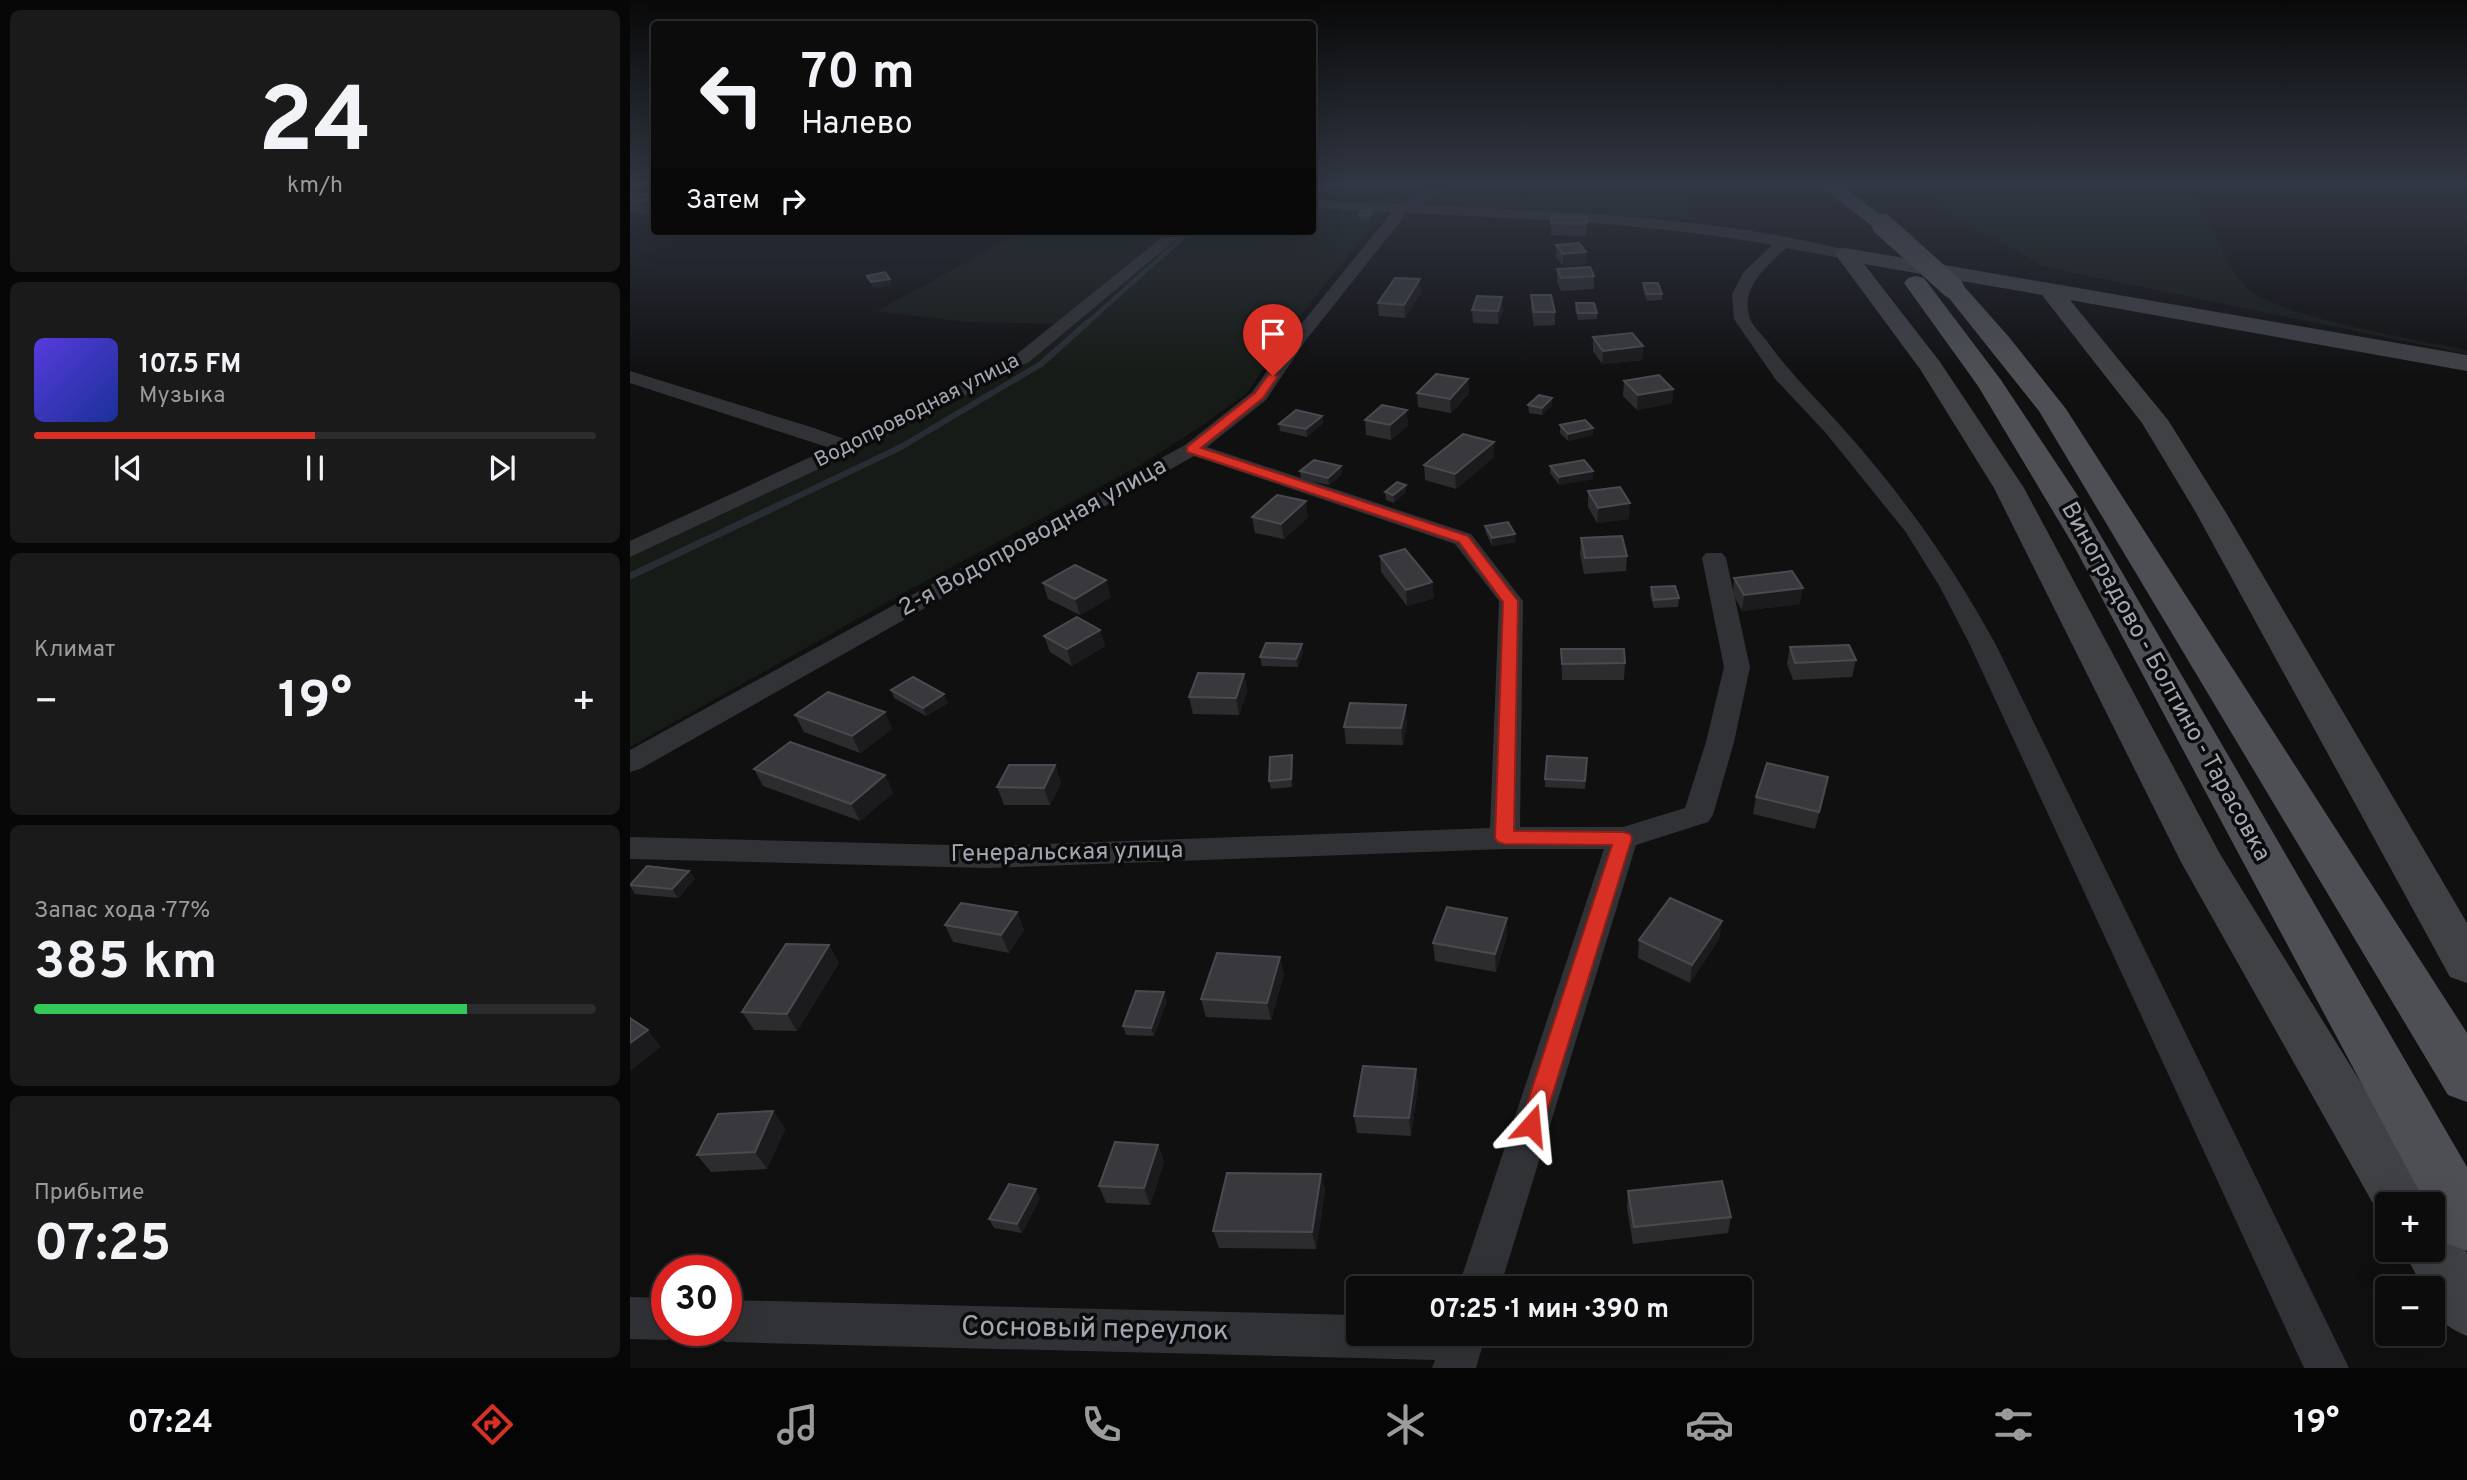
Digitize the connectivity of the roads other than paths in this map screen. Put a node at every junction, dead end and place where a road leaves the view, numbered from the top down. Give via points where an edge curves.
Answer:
1 (1157, 249) edge
2 (1370, 249) edge
3 (1776, 249) edge
4 (1856, 249) edge
5 (1868, 249) edge
6 (1890, 249) edge
7 (1903, 249) edge
8 (1935, 286) junction
9 (2048, 288) junction
10 (2467, 363) edge
11 (630, 377) edge
12 (848, 448) junction
13 (1192, 449) junction
14 (630, 550) edge
15 (1714, 558) dead end
16 (630, 762) edge
17 (1504, 838) junction
18 (1623, 838) junction
19 (630, 848) edge
20 (2467, 964) edge
21 (2467, 1079) edge
22 (2397, 1192) edge
23 (2467, 1223) edge
24 (2440, 1262) edge
25 (1483, 1276) edge
26 (2467, 1306) edge
27 (630, 1318) edge
28 (651, 1319) edge
29 (742, 1322) edge
30 (1461, 1347) edge
31 (2326, 1368) edge

1 - 12 street, Водопроводная улица via 1023,358
2 - 13 street, 2-я Водопроводная улица via 1259,396
3 - 31 street via 1749,276 1740,294 1742,319 1782,376 1832,428 1914,528 1952,587
4 - 22 street via 2009,488 2203,862
5 - 8 main road, Виноградово - Болтино - Тарасовка
6 - 9 street
7 - 8 main road, Виноградово - Болтино - Тарасовка, bridge
8 - 21 main road, Виноградово - Болтино - Тарасовка via 2000,342 2052,410
8 - 23 main road, Виноградово - Болтино - Тарасовка via 1963,341 2084,536
9 - 10 street
9 - 20 street via 2154,420
11 - 12 street
12 - 14 street, Водопроводная улица
13 - 16 street, 2-я Водопроводная улица
13 - 17 street via 1464,539 1511,601
15 - 18 street, Генеральская улица via 1737,667 1698,815
17 - 18 street, Генеральская улица
17 - 19 street, Генеральская улица via 988,857
18 - 25 street
24 - 26 street
27 - 28 street
29 - 30 street, Сосновый переулок

